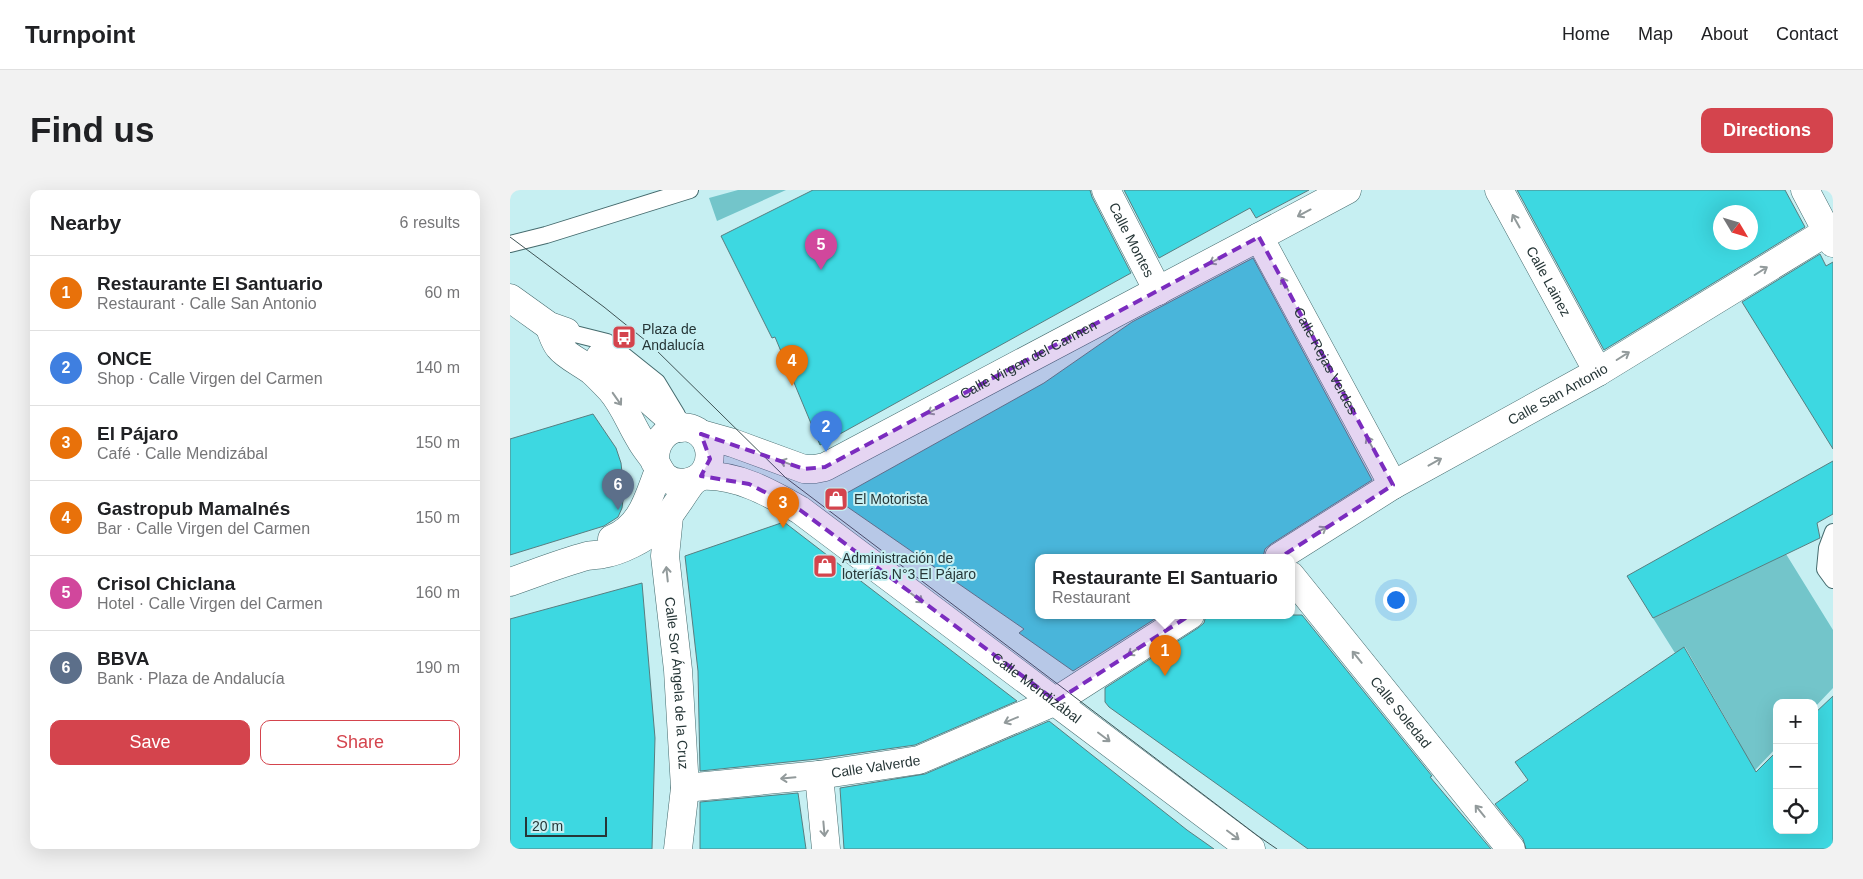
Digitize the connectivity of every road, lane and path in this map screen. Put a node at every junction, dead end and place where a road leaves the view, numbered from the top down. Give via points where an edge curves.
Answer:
1 (690, 190) edge
2 (1106, 190) edge
3 (1347, 190) edge
4 (1499, 190) edge
5 (1805, 190) edge
6 (1831, 234) edge
7 (1259, 237) junction
8 (510, 244) edge
9 (1158, 291) junction
10 (510, 298) edge
11 (551, 325) junction
12 (1598, 372) junction
13 (689, 430) junction
14 (657, 466) junction
15 (697, 478) junction
16 (1393, 486) junction
17 (669, 516) junction
18 (1833, 532) edge
19 (1284, 554) edge
20 (589, 556) junction
21 (1833, 580) edge
22 (1295, 581) edge
23 (510, 582) edge
24 (1184, 619) edge
25 (1056, 701) junction
26 (819, 775) junction
27 (685, 788) junction
28 (678, 849) edge
29 (826, 849) edge
30 (1251, 849) edge
31 (1511, 849) edge

1 - 8 lane
2 - 9 street, Calle Montes
3 -> 7 street, Calle Virgen del Carmen
12 -> 4 street, Calle Lainez
5 - 6 street
12 -> 6 street, Calle San Antonio
7 -> 9 street, Calle Virgen del Carmen
16 -> 7 street, Calle Rejas Verdes
9 -> 13 street, Calle Virgen del Carmen via 825,467 804,469
10 - 11 street
11 - 13 street
11 -> 14 street via 559,347 593,372 612,392
16 -> 12 street, Calle San Antonio
13 - 14 street via 668,431 661,437 657,445
13 - 15 street via 710,450 707,468
14 - 15 street via 665,477 674,482 684,483
14 - 20 street via 645,508 637,521 616,537 598,545
15 - 17 street
15 -> 25 street, Calle Mendizábal via 713,475 749,484 793,506
19 -> 16 street, Calle San Antonio
17 - 20 street via 658,528 623,548
27 -> 17 street, Calle Sor Ángela de la Cruz via 678,670 665,556
18 - 21 lane via 1827,548 1825,570
20 - 23 street
31 -> 22 street, Calle Soledad
24 -> 25 street
25 -> 26 street, Calle Valverde via 919,760
25 -> 30 street, Calle Mendizábal
26 -> 27 street, Calle Valverde
26 -> 29 street
27 - 28 street, Calle Sor Ángela de la Cruz

